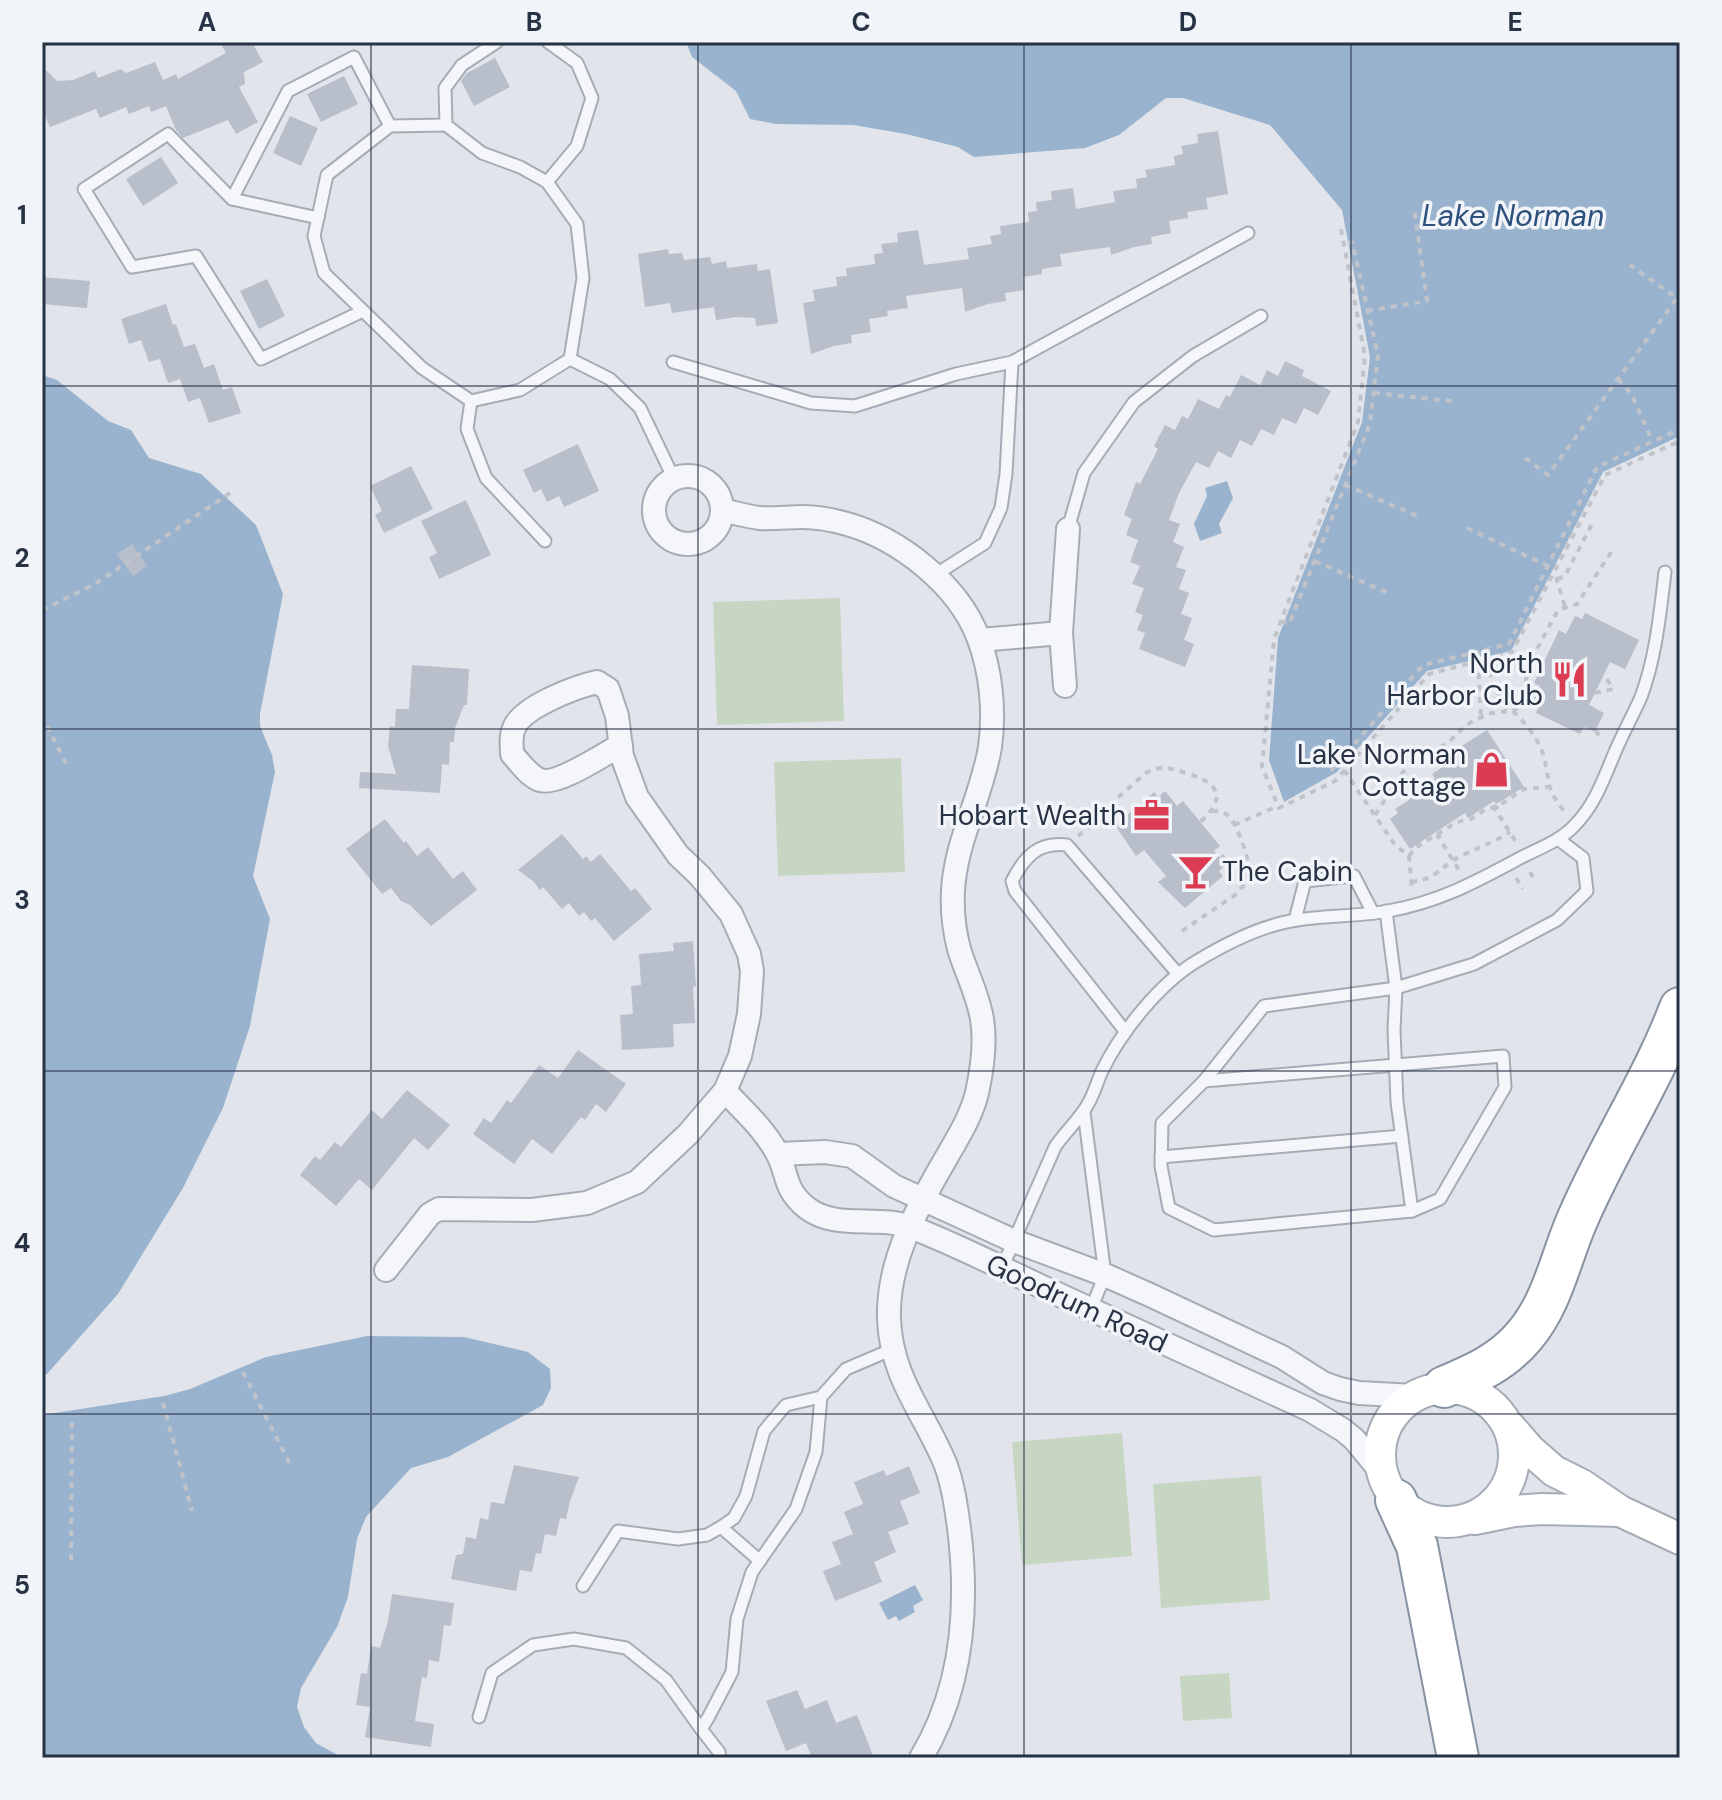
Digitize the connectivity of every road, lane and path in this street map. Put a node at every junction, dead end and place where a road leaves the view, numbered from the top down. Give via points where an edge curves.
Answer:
1 (497, 42) edge
2 (548, 42) edge
3 (446, 125) junction
4 (390, 126) junction
5 (547, 182) junction
6 (232, 199) junction
7 (1414, 207) dead end
8 (318, 218) junction
9 (1341, 229) dead end
10 (1248, 233) dead end
11 (1344, 243) junction
12 (1630, 265) dead end
13 (363, 311) junction
14 (1367, 311) junction
15 (1261, 316) dead end
16 (570, 359) junction
17 (673, 362) dead end
18 (1012, 362) junction
19 (1618, 379) junction
20 (1374, 393) junction
21 (471, 401) junction
22 (1452, 401) dead end
23 (1680, 429) edge
24 (1652, 441) junction
25 (1680, 441) edge
26 (1525, 458) dead end
27 (674, 479) junction
28 (1345, 485) junction
29 (233, 491) dead end
30 (722, 510) junction
31 (1422, 518) dead end
32 (1593, 522) dead end
33 (1467, 528) dead end
34 (1068, 529) joint
35 (545, 541) dead end
36 (1612, 551) dead end
37 (1315, 561) junction
38 (1548, 566) junction
39 (1555, 571) junction
40 (1665, 572) dead end
41 (935, 575) junction
42 (1557, 579) junction
43 (1388, 593) dead end
44 (1565, 608) junction
45 (42, 610) edge
46 (1280, 621) junction
47 (1061, 633) junction
48 (980, 640) junction
49 (1517, 643) junction
50 (1465, 655) junction
51 (1485, 660) junction
52 (1478, 661) junction
53 (1604, 674) dead end
54 (1065, 686) dead end
55 (1595, 693) dead end
56 (1510, 711) junction
57 (42, 715) edge
58 (1481, 717) junction
59 (1596, 730) dead end
60 (1602, 742) dead end
61 (621, 745) junction
62 (68, 768) dead end
63 (1344, 770) junction
64 (1331, 771) dead end
65 (1548, 787) junction
66 (1513, 796) junction
67 (1278, 806) junction
68 (1212, 811) junction
69 (1375, 815) junction
70 (1570, 818) dead end
71 (1091, 821) dead end
72 (1200, 822) dead end
73 (1234, 825) junction
74 (1453, 827) dead end
75 (1558, 839) junction
76 (1217, 851) dead end
77 (1409, 856) junction
78 (1454, 860) junction
79 (1249, 864) junction
80 (1462, 874) dead end
81 (1411, 882) junction
82 (1412, 892) dead end
83 (1386, 911) junction
84 (1373, 913) junction
85 (1292, 921) junction
86 (1182, 931) dead end
87 (1178, 974) junction
88 (1396, 988) junction
89 (1680, 1008) edge
90 (1125, 1031) junction
91 (1395, 1065) junction
92 (1204, 1081) junction
93 (725, 1091) junction
94 (1084, 1112) junction
95 (1402, 1136) junction
96 (778, 1154) junction
97 (1161, 1157) junction
98 (922, 1199) junction
99 (1412, 1211) junction
100 (910, 1226) junction
101 (1014, 1241) junction
102 (1002, 1268) junction
103 (386, 1270) dead end
104 (1105, 1275) junction
105 (1091, 1309) junction
106 (893, 1349) junction
107 (243, 1372) dead end
108 (1430, 1392) junction
109 (821, 1397) junction
110 (163, 1403) dead end
111 (72, 1416) dead end
112 (1507, 1423) junction
113 (292, 1468) dead end
114 (1389, 1486) junction
115 (192, 1511) dead end
116 (1620, 1511) junction
117 (1466, 1520) junction
118 (721, 1527) junction
119 (1674, 1536) edge
120 (71, 1560) dead end
121 (760, 1561) junction
122 (583, 1586) dead end
123 (479, 1717) dead end
124 (701, 1729) junction
125 (720, 1758) edge
126 (921, 1758) edge
127 (1458, 1758) edge

1 - 3 lane via 462,65 445,88
2 - 5 lane via 577,63 592,98 577,146
3 - 4 lane
3 - 5 lane via 482,153
4 - 6 lane via 354,57 288,91
4 - 8 lane via 327,175
5 - 16 lane via 577,224 583,278
6 - 8 lane
6 - 13 lane via 168,134 84,189 132,267 196,256 261,359
7 - 14 path via 1427,301
8 - 13 lane via 314,236 324,273
9 - 11 path
10 - 18 lane
11 - 14 path via 1352,242
11 - 46 path via 1365,356 1358,422
12 - 19 path via 1677,298
13 - 21 lane via 422,368
14 - 20 path via 1378,355
15 - 34 lane via 1193,356 1134,402 1084,473
16 - 21 lane via 520,390
16 - 27 lane via 610,379 640,408
17 - 18 lane via 811,403 855,406
18 - 41 lane via 1001,508 985,543
19 - 24 path via 1632,395
19 - 26 path via 1548,475
20 - 22 path
20 - 28 path via 1370,424
21 - 35 lane via 467,429 486,478
23 - 24 path
24 - 38 path via 1597,467
25 - 39 path via 1605,475
27 - 30 street via 698,477 709,483
27 - 30 street via 657,494 654,506 654,518 667,538 699,543 716,531
28 - 31 path
28 - 37 path
29 - 45 path via 95,584
30 - 41 street via 849,524 907,552
32 - 42 path via 1565,576
33 - 38 path
34 - 47 street
36 - 44 path via 1577,604
37 - 43 path
37 - 46 path via 1289,624
38 - 50 path via 1509,644
39 - 42 path
39 - 49 path
40 - 75 lane via 1641,695 1595,798
41 - 48 street
42 - 44 path
44 - 56 path via 1558,610 1529,664 1525,703
46 - 67 path via 1262,767
47 - 48 street
47 - 54 street
48 - 98 street via 991,695 990,746 958,852 953,896 958,945 982,1018 983,1058 968,1117
49 - 50 path
49 - 51 path via 1512,652
50 - 64 path via 1423,665
51 - 52 path
51 - 56 path
52 - 58 path
52 - 63 path via 1429,674
53 - 55 path via 1613,689
56 - 58 path
56 - 65 path via 1540,748
57 - 62 path
58 - 69 path via 1403,772
59 - 60 path
61 - 61 street via 556,780 542,781 512,754 511,736 526,713 597,682 608,689
61 - 93 street via 637,797 678,855 731,914 749,954 749,1014
63 - 67 path via 1335,781
63 - 69 path
65 - 66 path via 1527,788
65 - 70 path
66 - 77 path via 1457,822
66 - 78 path via 1495,809 1512,835
67 - 73 path
68 - 71 path via 1215,787 1205,778 1169,767 1146,773
68 - 72 path
68 - 73 path via 1223,812
69 - 77 path
73 - 79 path
74 - 78 path via 1438,836
75 - 83 lane via 1446,896
75 - 88 lane via 1583,858 1587,891 1557,920 1474,964
76 - 79 path via 1229,863
77 - 81 path
78 - 80 path
78 - 81 path via 1432,878
79 - 86 path via 1245,884 1235,895
81 - 82 path
83 - 84 lane
83 - 88 lane
84 - 85 lane
84 - 85 lane via 1354,876 1305,881
85 - 87 lane via 1244,936
87 - 90 lane
87 - 90 lane via 1067,845 1038,848 1021,864 1012,881 1015,891
88 - 91 lane
88 - 92 lane via 1264,1006
89 - 108 highway via 1578,1217 1536,1320 1483,1371
90 - 94 lane
91 - 92 lane
91 - 95 lane
91 - 99 lane via 1503,1056 1505,1087 1440,1199
92 - 97 lane via 1162,1123
93 - 96 street, Goodrum Road
93 - 103 street via 637,1182 587,1203 532,1210 439,1209
94 - 101 lane via 1055,1147
94 - 104 lane
95 - 97 lane
95 - 99 lane
96 - 98 street, Goodrum Road via 852,1156
96 - 100 street, Goodrum Road via 789,1188 816,1214
97 - 99 lane via 1169,1208 1214,1230
98 - 100 street
98 - 101 street, Goodrum Road
100 - 102 street, Goodrum Road
100 - 106 street via 890,1293
101 - 102 lane
101 - 104 street, Goodrum Road
102 - 105 street, Goodrum Road
104 - 105 lane
104 - 108 street, Goodrum Road via 1282,1357 1323,1383 1359,1393
105 - 114 street, Goodrum Road via 1326,1419 1354,1439
106 - 109 lane via 846,1369
106 - 126 street via 902,1381 954,1491 963,1565 957,1667
107 - 113 path
108 - 112 main road via 1474,1393
108 - 114 main road via 1402,1404 1385,1429 1379,1458
109 - 118 lane via 786,1405 764,1431 746,1496 734,1518
109 - 121 lane via 816,1452 796,1509
110 - 115 path
111 - 120 path
112 - 116 main road via 1541,1462
112 - 117 main road via 1515,1452 1510,1481 1492,1506
114 - 117 main road via 1407,1510 1421,1517 1435,1522
114 - 127 highway via 1417,1546
116 - 117 main road via 1528,1509
116 - 119 main road
118 - 121 lane
118 - 122 lane via 678,1539 618,1531
121 - 124 lane via 737,1619 732,1672
123 - 124 lane via 492,1673 533,1645 574,1639 626,1648 666,1680
124 - 125 lane

